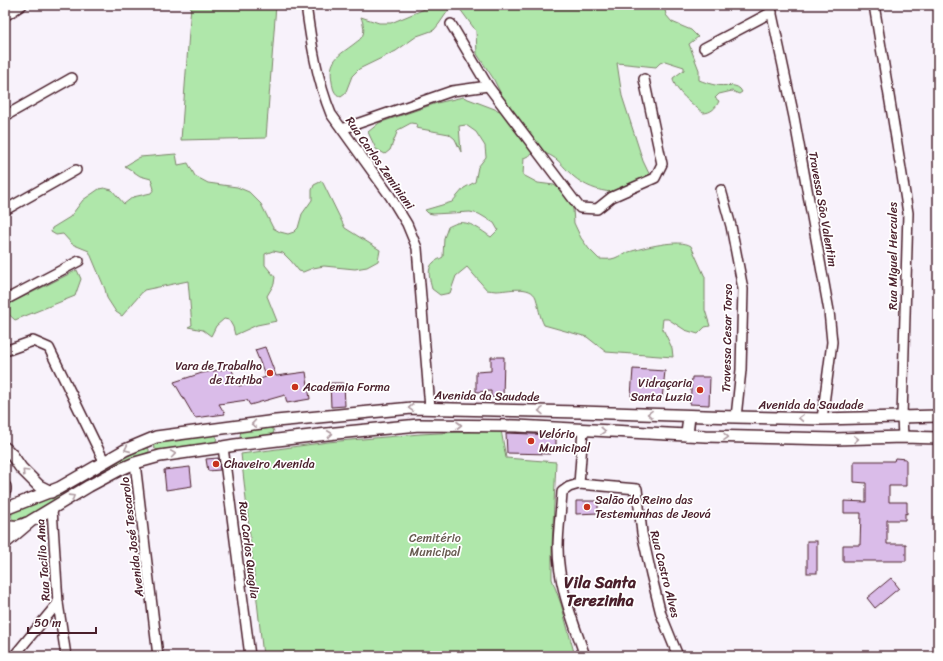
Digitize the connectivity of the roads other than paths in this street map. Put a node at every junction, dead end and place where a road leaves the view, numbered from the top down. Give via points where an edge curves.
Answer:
1 (22, 5) edge
2 (306, 5) edge
3 (874, 5) edge
4 (771, 9) edge
5 (5, 16) edge
6 (451, 24) dead end
7 (704, 48) dead end
8 (72, 78) dead end
9 (644, 79) dead end
10 (488, 86) junction
11 (5, 116) edge
12 (342, 129) junction
13 (76, 170) dead end
14 (721, 190) dead end
15 (5, 210) edge
16 (79, 261) dead end
17 (5, 300) edge
18 (5, 349) edge
19 (430, 408) junction
20 (689, 416) junction
21 (938, 416) edge
22 (902, 417) junction
23 (311, 418) junction
24 (736, 418) junction
25 (822, 419) junction
26 (276, 421) junction
27 (232, 427) junction
28 (583, 430) junction
29 (310, 436) junction
30 (687, 436) junction
31 (903, 437) junction
32 (938, 438) edge
33 (279, 440) junction
34 (224, 447) junction
35 (5, 448) edge
36 (104, 461) junction
37 (135, 463) junction
38 (579, 484) junction
39 (51, 492) junction
40 (5, 509) edge
41 (52, 509) junction
42 (31, 521) junction
43 (5, 524) edge
44 (5, 543) edge
45 (58, 603) junction
46 (14, 656) edge
47 (66, 656) edge
48 (158, 656) edge
49 (250, 656) edge
50 (585, 656) edge
51 (678, 656) edge

1 - 5 street
2 - 12 street, Rua Carlos Zeminiani via 320,84 331,114
3 - 22 street, Rua Miguel Hercules via 908,213
4 - 7 street
4 - 25 street, Travessa São Valentim via 794,117 829,311 832,342
6 - 10 street
8 - 11 street
9 - 10 street via 662,164 655,178 612,197 597,209 580,208
10 - 12 street via 452,91
12 - 19 street, Rua Carlos Zeminiani via 390,196 407,224 417,248
13 - 15 street
14 - 24 street, Travessa Cesar Torso via 743,289 741,370
16 - 17 street
18 - 36 street via 33,341 49,348
20 -> 19 main road, Avenida da Saudade
19 -> 23 main road, Avenida da Saudade
20 - 24 main road, Avenida da Saudade
20 - 30 main road
21 - 22 main road, Avenida da Saudade
22 - 25 main road, Avenida da Saudade
22 - 31 street, Rua Miguel Hercules
23 - 26 main road, Avenida da Saudade
23 - 29 main road via 307,423
25 -> 24 main road, Avenida da Saudade
26 -> 27 main road, Avenida da Saudade
26 - 33 main road via 280,426
27 - 34 main road via 224,439
27 -> 36 main road, Avenida da Saudade via 156,437
29 -> 28 main road via 419,425
28 -> 30 main road
28 - 38 street
29 - 33 main road
30 -> 31 main road via 835,439
31 - 32 main road
33 - 34 main road
37 -> 34 main road via 160,456
34 - 49 street, Rua Carlos Quaglia
39 -> 35 main road via 39,486
36 - 39 main road, Avenida da Saudade
41 -> 37 main road via 89,486
37 - 48 street, Avenida José Tescarolo
38 - 50 street via 562,492 558,549 567,602
38 - 51 street, Rua Castro Alves via 637,489 642,534 651,574 661,614
39 - 40 main road, Avenida da Saudade
41 - 42 main road
41 - 45 street, Rua Tacilio Ama
42 - 43 main road via 19,527
42 - 44 main road
45 - 46 street
45 - 47 street, Rua Tacilio Ama

